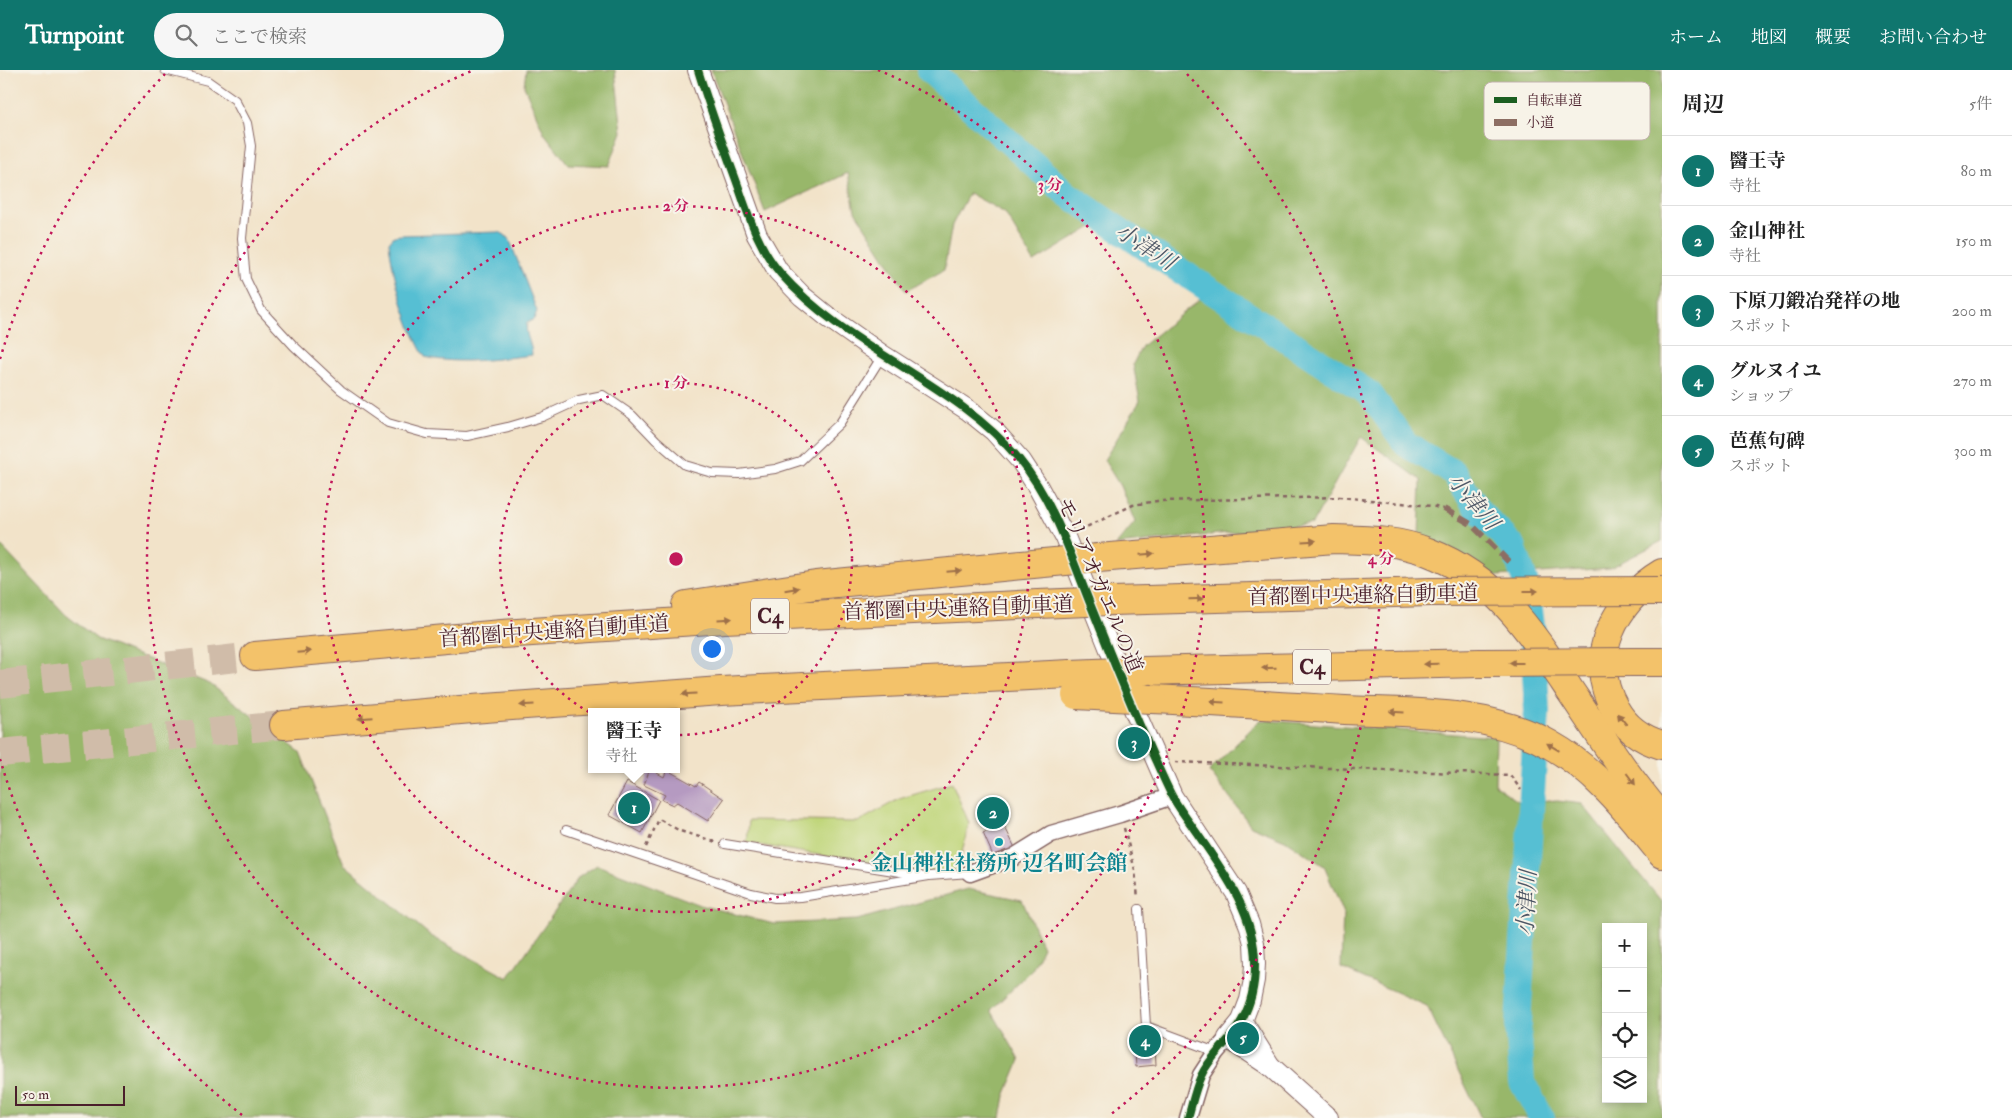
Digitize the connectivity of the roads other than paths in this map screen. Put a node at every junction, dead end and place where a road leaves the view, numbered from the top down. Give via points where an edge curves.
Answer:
1 (165, 70) edge
2 (698, 70) edge
3 (882, 355) junction
4 (1662, 573) edge
5 (1662, 592) edge
6 (502, 634) junction
7 (255, 656) tunnel mouth
8 (1662, 662) edge
9 (1073, 684) junction
10 (284, 725) tunnel mouth
11 (1662, 745) edge
12 (1172, 796) junction
13 (1662, 818) edge
14 (566, 830) dead end
15 (724, 844) dead end
16 (1662, 854) edge
17 (970, 873) joint
18 (929, 876) junction
19 (1139, 909) road end
20 (1242, 1021) junction
21 (1222, 1045) junction
22 (1270, 1066) junction
23 (1188, 1118) edge
24 (1328, 1118) edge

1 - 3 lane via 208,81 235,100 247,123 251,146 242,238 246,279 261,310 341,390 388,423 427,434 467,436 542,417 579,400 603,395 632,415 685,465 712,473 739,474 800,461 840,422
2 - 3 street, モリアオガエルの道 via 756,235 778,271 808,301
3 - 12 street, モリアオガエルの道 via 968,410 994,431 1021,461 1065,537
11 -> 4 highway via 1634,732 1620,718 1609,699 1603,678 1603,652 1617,615 1629,599
6 -> 5 highway, 首都圏中央連絡自動車道 / C4, bridge via 725,619 1038,604 1430,592
7 -> 6 highway, 首都圏中央連絡自動車道 / C4
6 -> 13 highway, bridge via 816,585 1334,539 1400,544 1451,562 1505,602 1542,646 1622,768
8 -> 9 highway, C4, bridge via 1143,671
9 -> 10 highway, C4 via 721,691
16 -> 9 highway, bridge via 1593,774 1549,744 1504,725 1424,714 1152,699
12 - 17 street via 1051,834 1014,857
12 - 20 street, モリアオガエルの道 via 1236,893 1249,924 1256,964 1250,1000
14 - 18 lane via 750,893 775,898 801,897
15 - 18 lane
17 - 18 lane
19 - 21 lane via 1146,1026
20 - 21 street, モリアオガエルの道
20 - 22 street
21 - 22 street
21 - 23 street via 1201,1075
22 - 24 street

